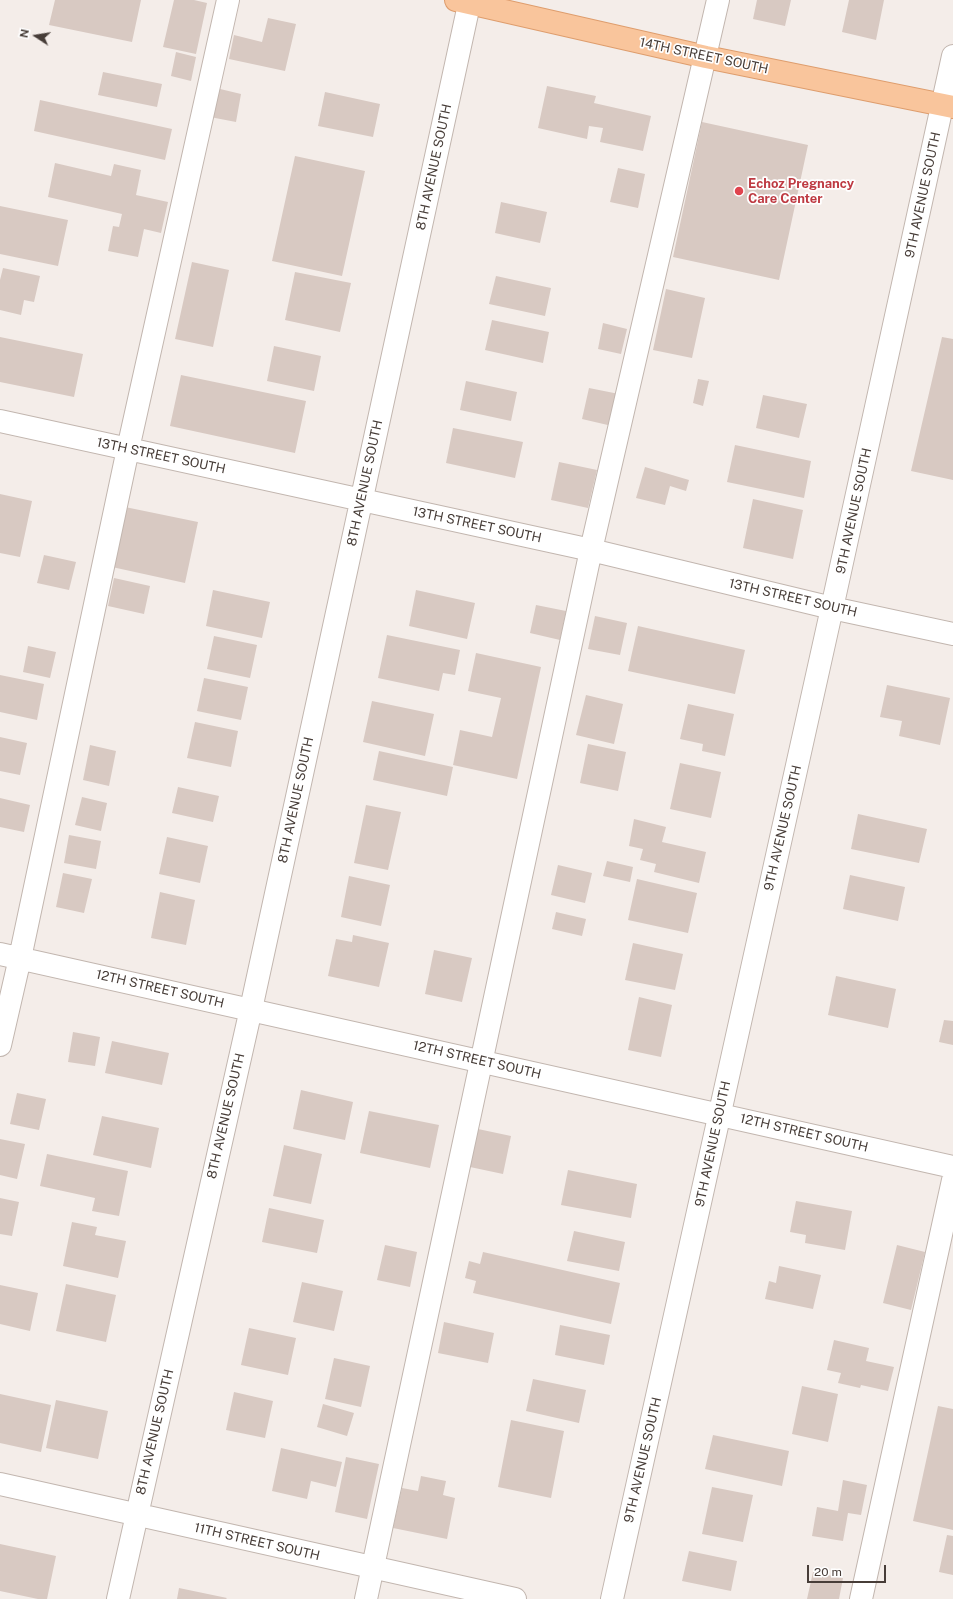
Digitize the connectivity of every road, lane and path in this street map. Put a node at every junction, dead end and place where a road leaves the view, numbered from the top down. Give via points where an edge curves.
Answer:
1 (228, 0) edge
2 (718, 0) edge
3 (465, 1) edge
4 (953, 56) edge
5 (706, 57) junction
6 (948, 106) edge
7 (0, 421) edge
8 (128, 449) junction
9 (361, 500) junction
10 (591, 550) junction
11 (832, 608) junction
12 (953, 634) edge
13 (10, 956) edge
14 (251, 1010) junction
15 (0, 1045) edge
16 (482, 1061) junction
17 (720, 1114) junction
18 (953, 1167) edge
19 (953, 1180) edge
20 (0, 1484) edge
21 (136, 1515) junction
22 (372, 1568) junction
23 (118, 1599) edge
24 (366, 1599) edge
25 (515, 1599) edge
26 (612, 1599) edge
27 (861, 1599) edge

1 - 8 street
2 - 5 street
3 - 5 main road, 14TH STREET SOUTH
3 - 9 street, 8TH AVENUE SOUTH
4 - 6 street, 9TH AVENUE SOUTH
5 - 6 main road, 14TH STREET SOUTH
5 - 10 street
6 - 11 street, 9TH AVENUE SOUTH
7 - 8 street, 13TH STREET SOUTH
8 - 9 street, 13TH STREET SOUTH
8 - 13 street
9 - 10 street, 13TH STREET SOUTH
9 - 14 street, 8TH AVENUE SOUTH
10 - 11 street, 13TH STREET SOUTH
10 - 16 street
11 - 12 street, 13TH STREET SOUTH
11 - 17 street, 9TH AVENUE SOUTH
13 - 14 street, 12TH STREET SOUTH
13 - 15 street
14 - 16 street, 12TH STREET SOUTH
14 - 21 street, 8TH AVENUE SOUTH
16 - 17 street, 12TH STREET SOUTH
16 - 22 street
17 - 18 street, 12TH STREET SOUTH
17 - 26 street, 9TH AVENUE SOUTH
19 - 27 street
20 - 21 street, 11TH STREET SOUTH
21 - 22 street, 11TH STREET SOUTH
21 - 23 street, 8TH AVENUE SOUTH
22 - 24 street
22 - 25 street, 11TH STREET SOUTH

